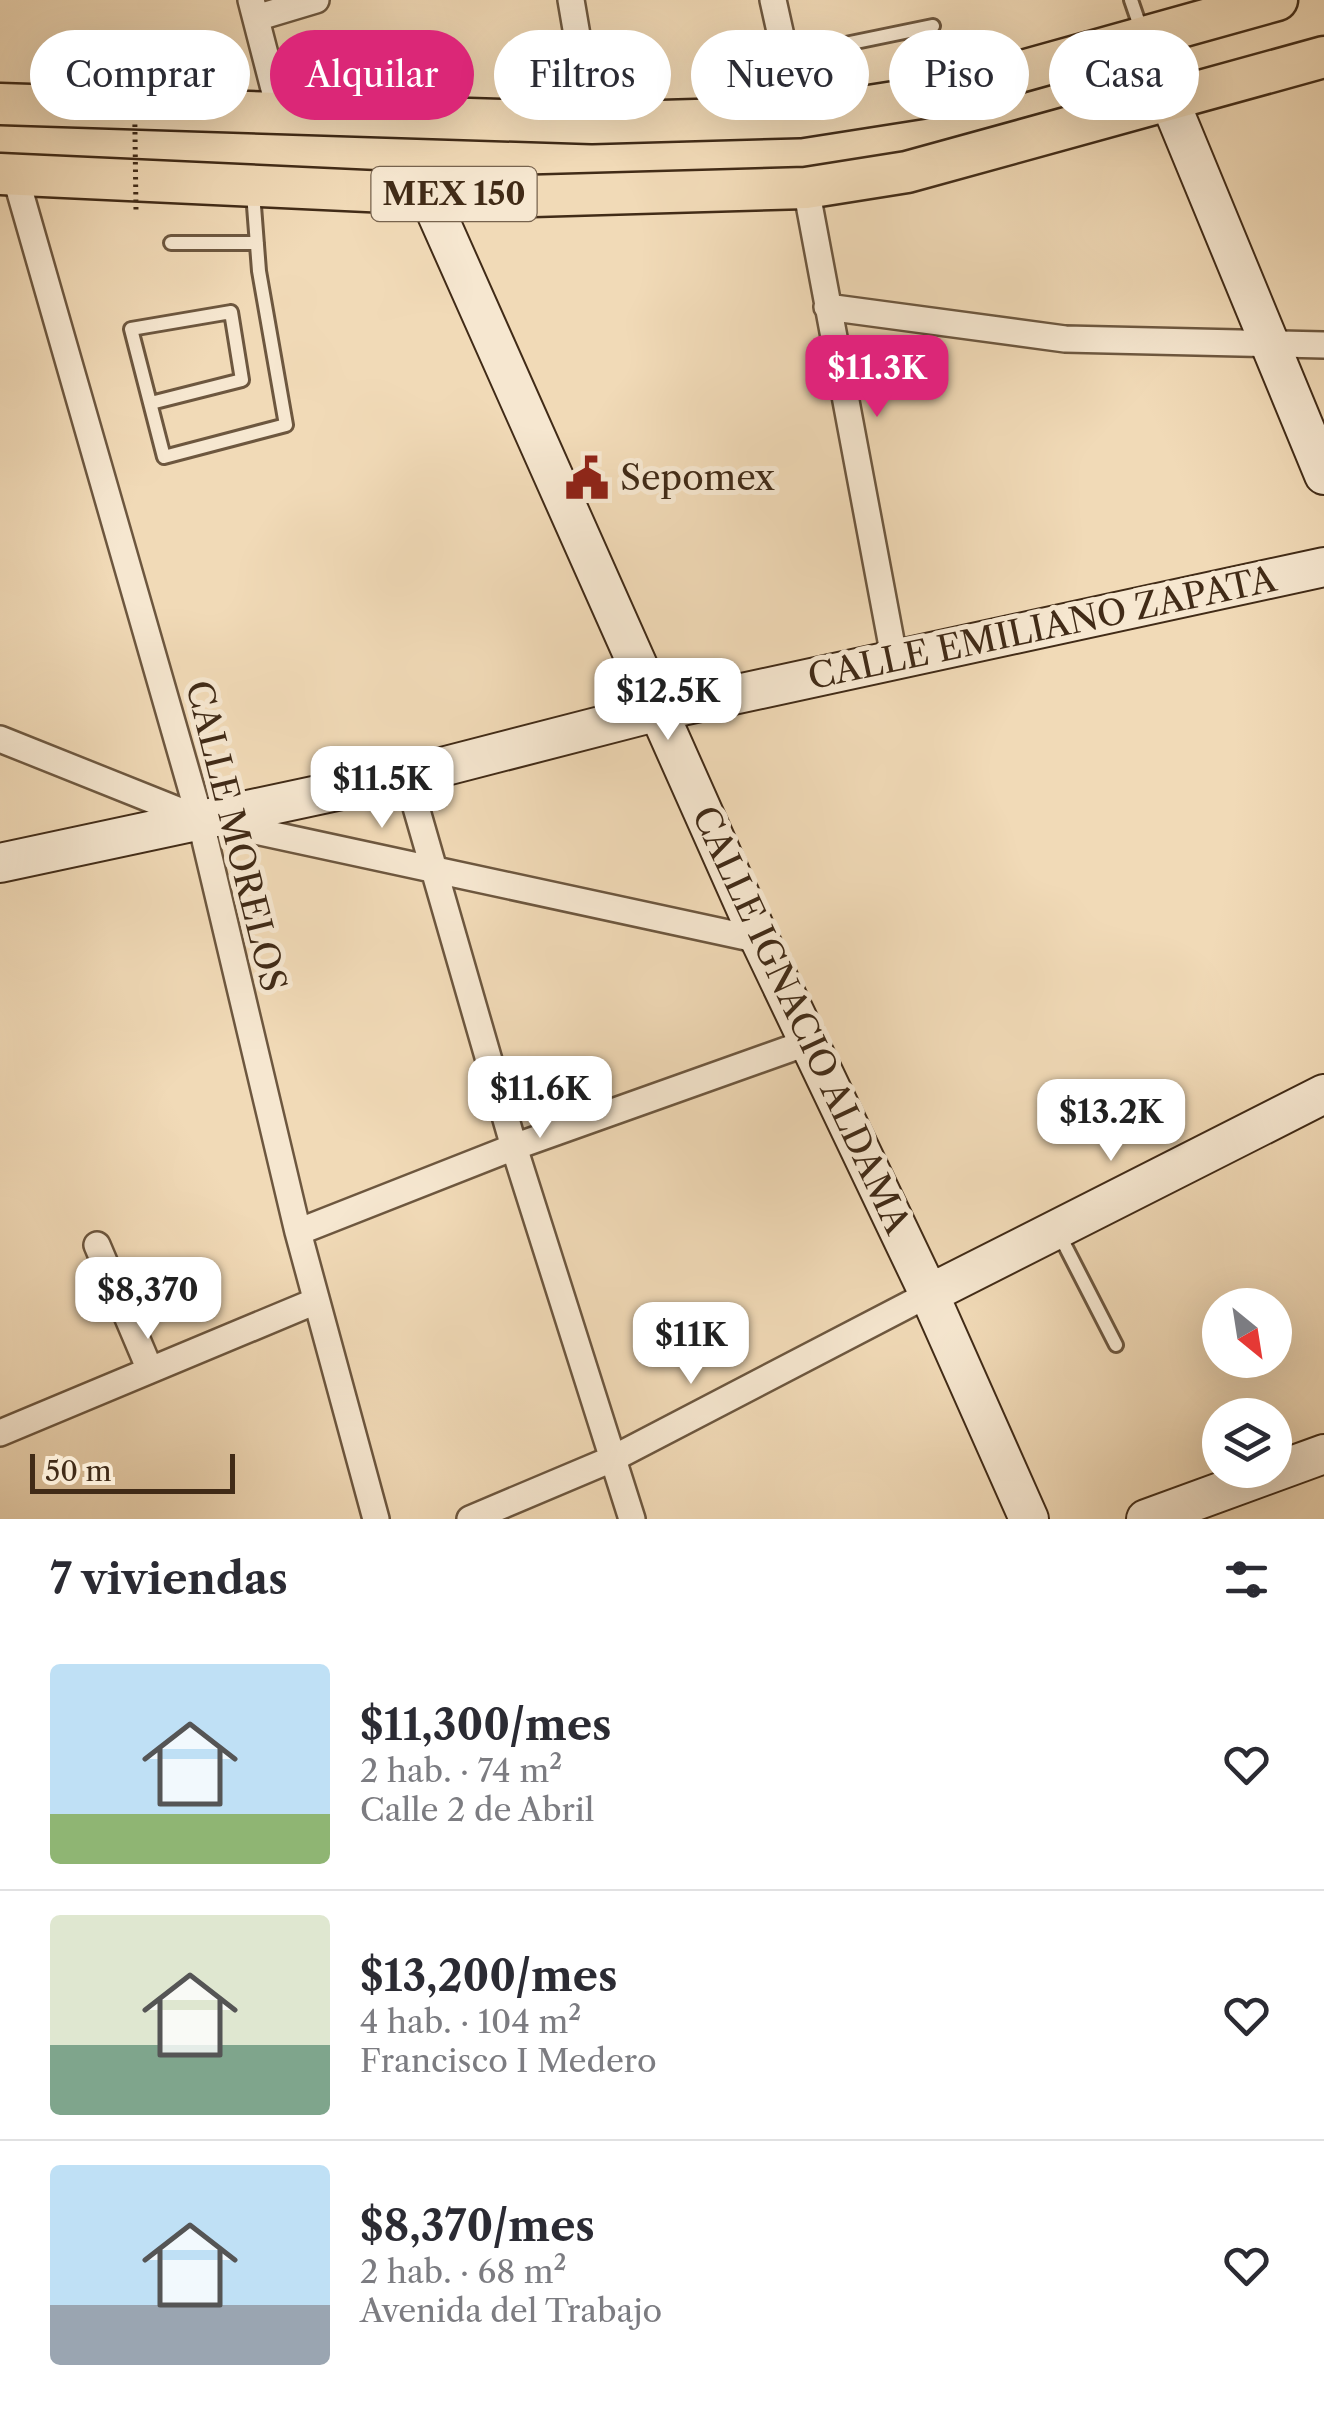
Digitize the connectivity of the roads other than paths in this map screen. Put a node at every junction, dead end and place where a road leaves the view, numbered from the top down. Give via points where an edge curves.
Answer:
1 (316, 0) edge
2 (571, 0) edge
3 (773, 0) edge
4 (1131, 0) edge
5 (1277, 0) edge
6 (254, 9) edge
7 (933, 26) dead end
8 (780, 30) edge
9 (1142, 30) edge
10 (1175, 30) edge
11 (869, 39) edge
12 (1322, 64) edge
13 (1049, 65) edge
14 (270, 72) edge
15 (1199, 95) edge
16 (0, 104) edge
17 (869, 106) edge
18 (270, 112) edge
19 (474, 119) edge
20 (696, 120) edge
21 (1102, 120) edge
22 (1178, 120) edge
23 (592, 123) junction
24 (8, 174) edge
25 (253, 185) junction
26 (806, 188) junction
27 (427, 192) junction
28 (171, 243) dead end
29 (257, 243) junction
30 (827, 306) junction
31 (1272, 342) junction
32 (1324, 346) edge
33 (150, 403) junction
34 (1324, 475) edge
35 (1324, 567) edge
36 (895, 662) junction
37 (660, 710) junction
38 (0, 739) edge
39 (406, 776) junction
40 (200, 819) junction
41 (0, 863) edge
42 (434, 870) junction
43 (760, 940) junction
44 (809, 1042) junction
45 (1324, 1094) edge
46 (514, 1148) junction
47 (1057, 1229) junction
48 (298, 1232) junction
49 (97, 1246) dead end
50 (929, 1294) junction
51 (316, 1301) junction
52 (1116, 1345) dead end
53 (150, 1370) junction
54 (0, 1433) edge
55 (1324, 1454) edge
56 (612, 1460) junction
57 (376, 1519) edge
58 (470, 1519) edge
59 (632, 1519) edge
60 (1029, 1519) edge
61 (1146, 1519) edge

1 - 6 street
2 - 23 street
3 - 8 street
4 - 9 lane
5 - 10 main road, MEX 150
6 - 14 street
7 - 11 lane
12 - 15 main road, MEX 150
13 - 17 main road, MEX 150
16 - 18 main road, MEX 150
19 - 23 main road, MEX 150
20 - 23 main road, MEX 150
21 - 26 main road, MEX 150 via 907,172
22 - 31 main road
24 - 25 main road, MEX 150
24 - 40 street, CALLE MORELOS
25 - 27 main road, MEX 150
25 - 29 lane
26 - 27 main road, MEX 150 via 495,197
26 - 30 street
27 - 37 main road, CALLE IGNACIO ALDAMA
28 - 29 lane
29 - 33 lane via 286,425 164,457
30 - 31 street via 1065,339
30 - 36 street
31 - 32 street
31 - 34 main road
33 - 33 lane via 242,380 231,312 131,328
35 - 36 main road, CALLE EMILIANO ZAPATA
36 - 37 main road, CALLE EMILIANO ZAPATA
37 - 39 main road, CALLE EMILIANO ZAPATA
37 - 43 main road, CALLE IGNACIO ALDAMA
38 - 40 street
39 - 40 main road, CALLE EMILIANO ZAPATA
39 - 42 street
40 - 41 main road, CALLE EMILIANO ZAPATA
40 - 42 street
40 - 48 street, CALLE MORELOS
42 - 43 street
42 - 46 street
43 - 44 main road, CALLE IGNACIO ALDAMA
44 - 46 street
44 - 50 main road, CALLE IGNACIO ALDAMA
45 - 47 main road
46 - 48 street
46 - 56 street
47 - 50 main road
47 - 52 lane
48 - 51 street, CALLE MORELOS
49 - 53 street
50 - 56 street
50 - 60 main road, CALLE IGNACIO ALDAMA
51 - 53 street
51 - 57 street, CALLE MORELOS
53 - 54 street
55 - 61 main road
56 - 58 street
56 - 59 street

